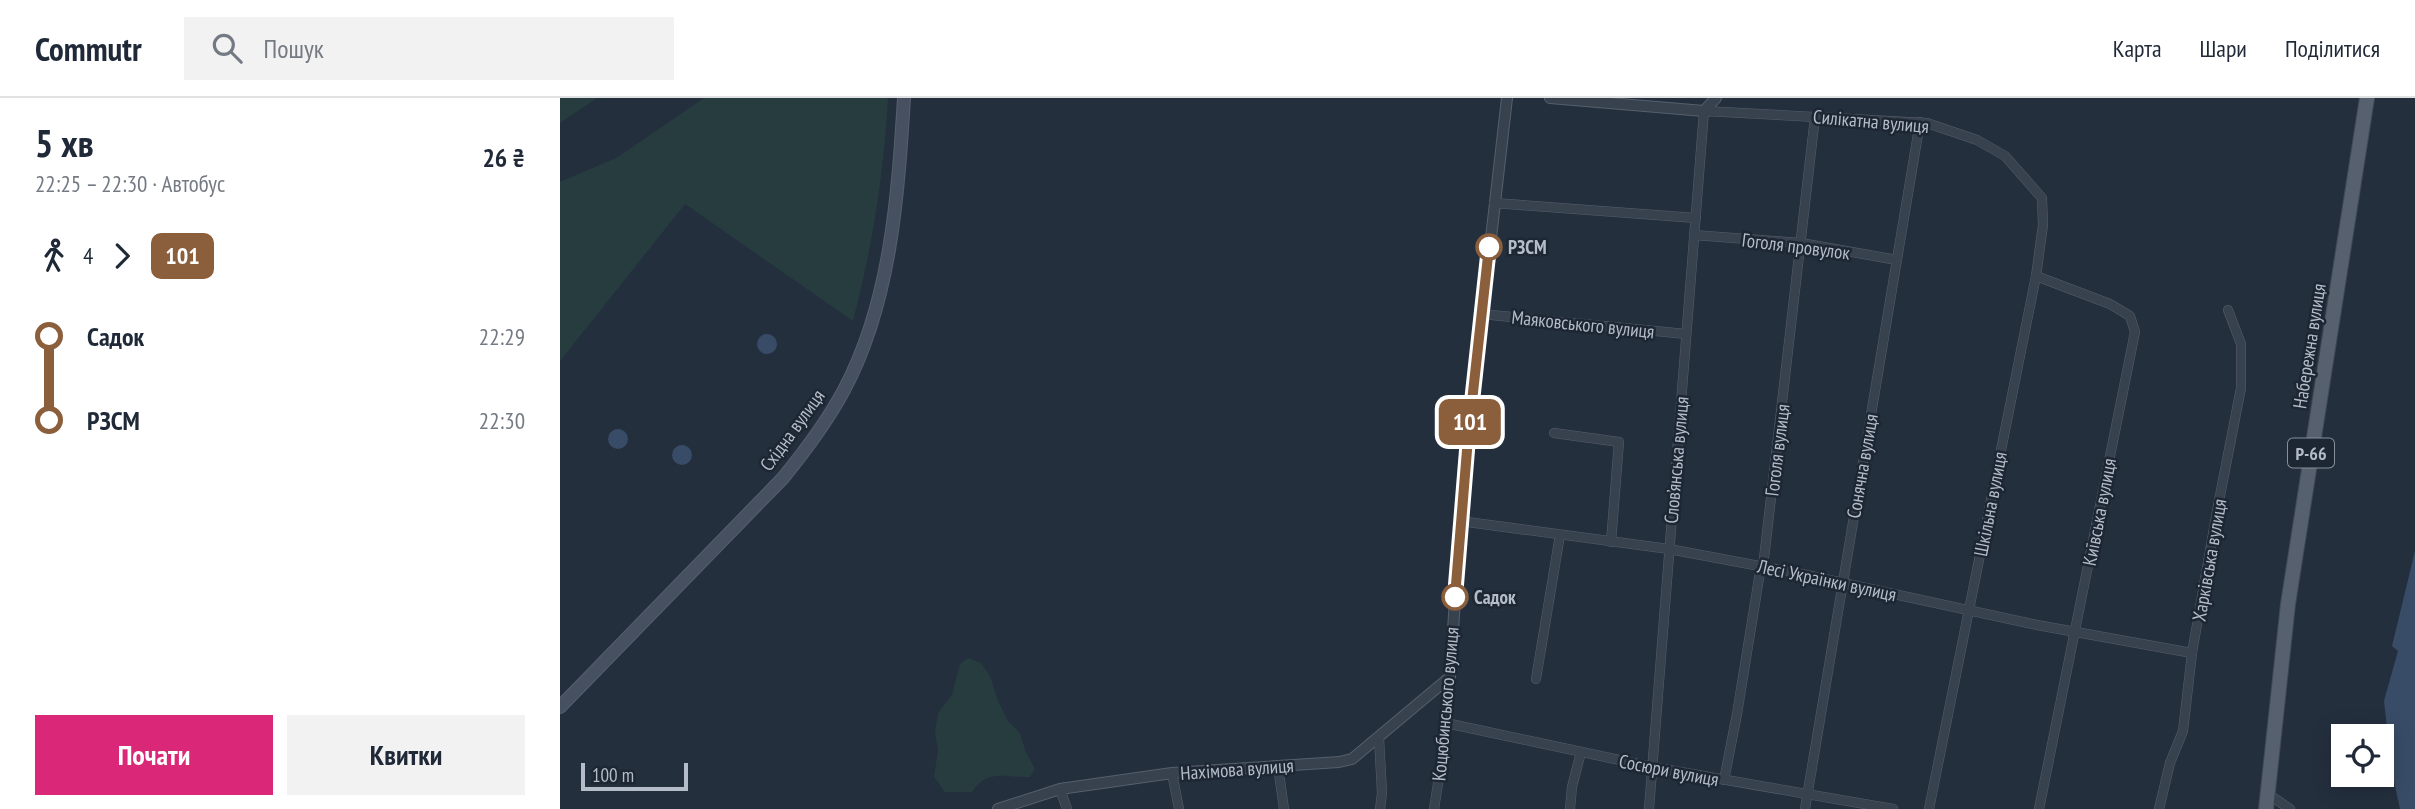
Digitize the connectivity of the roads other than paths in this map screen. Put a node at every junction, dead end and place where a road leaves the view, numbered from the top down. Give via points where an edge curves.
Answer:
1 (904, 98) edge
2 (1507, 98) edge
3 (1550, 98) edge
4 (1716, 98) edge
5 (2367, 98) edge
6 (1704, 111) junction
7 (1815, 117) junction
8 (1920, 122) junction
9 (2042, 198) joint
10 (1494, 203) junction
11 (1696, 218) junction
12 (1694, 235) junction
13 (1801, 243) junction
14 (1897, 261) junction
15 (2036, 276) junction
16 (2228, 310) dead end
17 (1481, 314) junction
18 (1686, 334) junction
19 (1554, 433) dead end
20 (1460, 521) junction
21 (1560, 535) junction
22 (1611, 542) junction
23 (1669, 549) junction
24 (1763, 567) junction
25 (1842, 584) junction
26 (1968, 611) junction
27 (2075, 632) junction
28 (2192, 653) junction
29 (1450, 677) junction
30 (1536, 680) dead end
31 (560, 706) edge
32 (1446, 723) junction
33 (1379, 738) junction
34 (1581, 752) junction
35 (1278, 766) junction
36 (1652, 767) junction
37 (1172, 773) junction
38 (1724, 780) junction
39 (1060, 789) junction
40 (1808, 795) junction
41 (2267, 802) edge
42 (998, 809) edge
43 (1067, 809) edge
44 (1180, 809) edge
45 (1284, 809) edge
46 (1380, 809) edge
47 (1434, 809) edge
48 (1570, 809) edge
49 (1648, 809) edge
50 (1805, 809) edge
51 (1893, 809) edge
52 (1929, 809) edge
53 (2039, 809) edge
54 (2159, 809) edge
55 (2290, 809) edge

1 - 31 main road, Східна вулиця via 886,264 861,352 844,390 783,478
2 - 10 street, Коцюбинського вулиця
3 - 6 street, Силікатна вулиця
4 - 6 street
5 - 41 main road, Набережна вулиця / Р-66 via 2288,604
6 - 7 street, Силікатна вулиця
6 - 11 street, Слов’янська вулиця
7 - 8 street, Силікатна вулиця
7 - 13 street, Гоголя вулиця
8 - 9 street, Силікатна вулиця via 1976,140 2005,156
8 - 14 street, Сонячна вулиця
9 - 15 street, Шкільна вулиця
10 - 11 street
10 - 17 street, Коцюбинського вулиця
11 - 12 street, Слов’янська вулиця
12 - 13 street, Гоголя провулок
12 - 18 street, Слов’янська вулиця
13 - 14 street, Гоголя провулок
13 - 24 street, Гоголя вулиця
14 - 25 street, Сонячна вулиця
15 - 26 street, Шкільна вулиця
15 - 27 street, Київська вулиця via 2110,304 2130,316 2135,332
16 - 28 street, Харківська вулиця via 2241,344 2241,388
17 - 18 street, Маяковського вулиця
17 - 20 street, Коцюбинського вулиця
18 - 23 street, Слов’янська вулиця
19 - 22 street via 1619,442
20 - 21 street, Лесі Українки вулиця
20 - 29 street, Коцюбинського вулиця
21 - 22 street, Лесі Українки вулиця
21 - 30 street
22 - 23 street, Лесі Українки вулиця
23 - 24 street, Лесі Українки вулиця
23 - 36 street, Слов’янська вулиця
24 - 25 street, Лесі Українки вулиця
24 - 38 street, Гоголя вулиця
25 - 26 street, Лесі Українки вулиця
25 - 40 street, Сонячна вулиця
26 - 27 street, Лесі Українки вулиця
26 - 52 street, Шкільна вулиця
27 - 28 street, Лесі Українки вулиця
27 - 53 street, Київська вулиця
28 - 54 street, Харківська вулиця via 2183,731
29 - 32 street, Коцюбинського вулиця
29 - 33 street, Нахімова вулиця
32 - 34 street, Сосюри вулиця
32 - 47 street, Коцюбинського вулиця
33 - 35 street, Нахімова вулиця via 1352,759
33 - 46 street
34 - 36 street, Сосюри вулиця
34 - 48 street
35 - 37 street, Нахімова вулиця
35 - 45 street
36 - 38 street, Сосюри вулиця
36 - 49 street, Слов’янська вулиця
37 - 39 street, Нахімова вулиця
37 - 44 street
38 - 40 street, Сосюри вулиця
39 - 42 street, Нахімова вулиця
39 - 43 street
40 - 50 street, Сонячна вулиця
40 - 51 street, Сосюри вулиця
41 - 55 street

